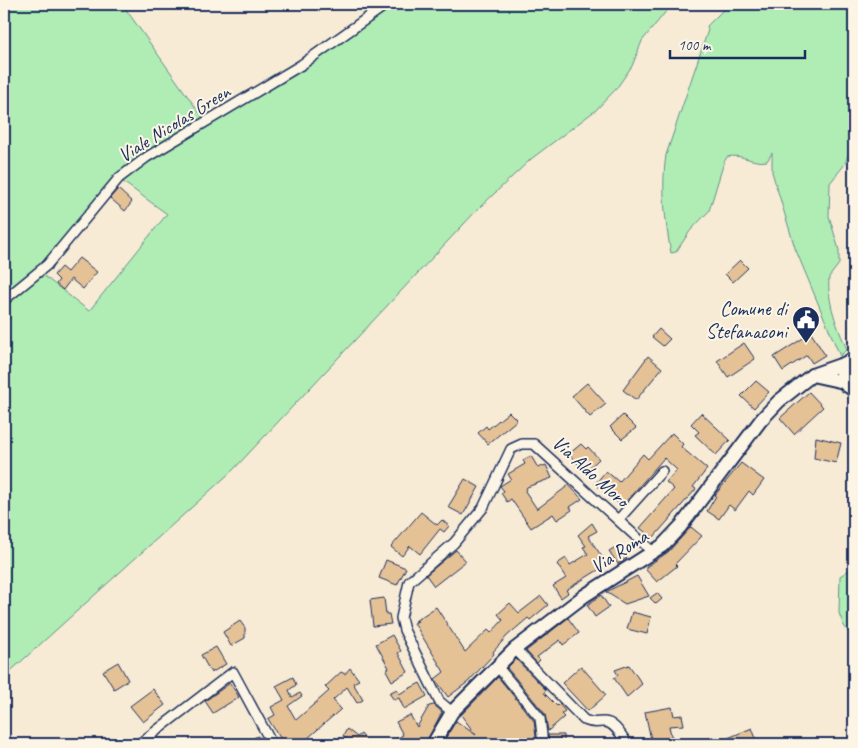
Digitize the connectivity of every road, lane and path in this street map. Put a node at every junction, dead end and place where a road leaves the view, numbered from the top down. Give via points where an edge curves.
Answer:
1 (387, 4) edge
2 (4, 300) edge
3 (851, 360) edge
4 (812, 375) junction
5 (849, 386) edge
6 (662, 471) dead end
7 (618, 520) junction
8 (653, 552) junction
9 (514, 649) junction
10 (496, 666) junction
11 (452, 712) junction
12 (139, 744) edge
13 (272, 744) edge
14 (433, 744) edge
15 (543, 744) edge
16 (628, 744) edge

1 - 2 street, Viale Nicolas Green via 301,65 147,157 119,178 47,265
3 - 4 street, Via Roma
3 - 5 street via 842,374
4 - 5 street
4 - 8 street, Via Roma via 760,420 681,526
6 - 7 street
7 - 8 street, Via Aldo Moro
7 - 11 street, Via Aldo Moro via 534,444 522,444 511,450 483,508 454,544 409,582 405,597 401,618 404,630 439,701
8 - 9 street, Via Roma via 584,596
9 - 10 street, Via Roma
9 - 16 street via 584,720 613,725
10 - 11 street, Via Roma
10 - 15 street via 540,718
11 - 14 street, Via Roma
12 - 13 street via 234,672

